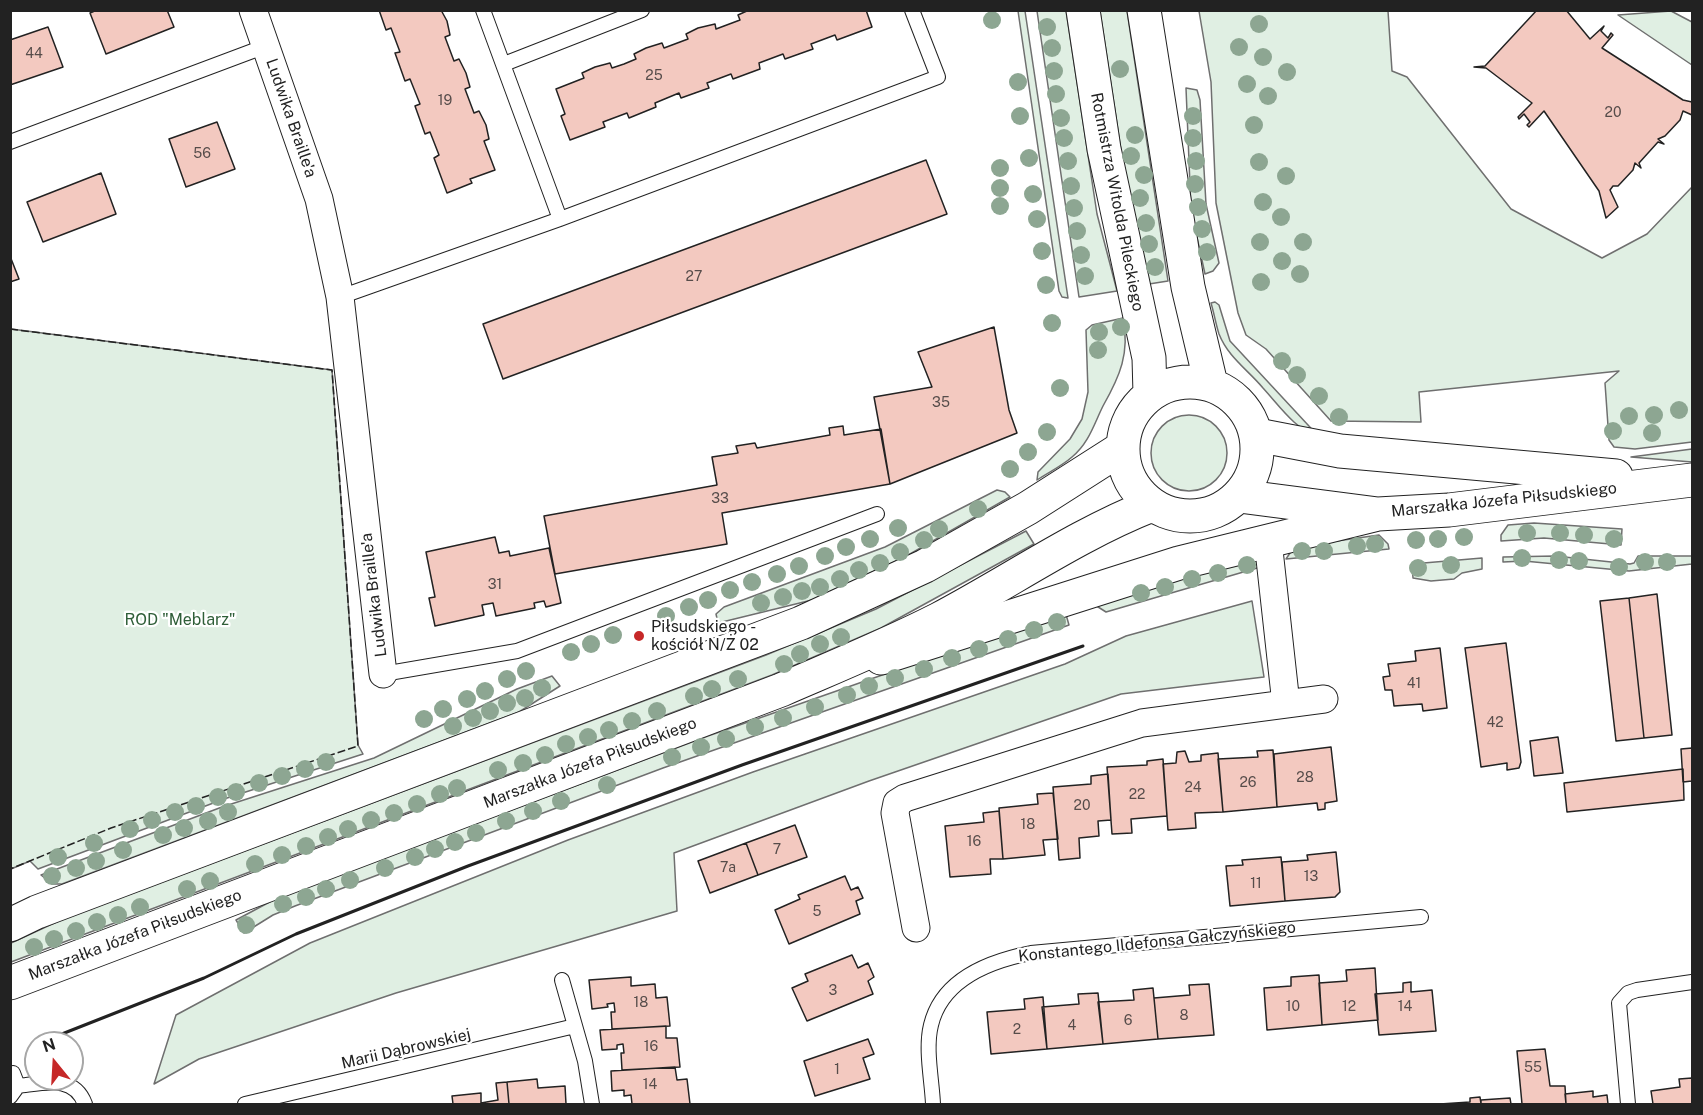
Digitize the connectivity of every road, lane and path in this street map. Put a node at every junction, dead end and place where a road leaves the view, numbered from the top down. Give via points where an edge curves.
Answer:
1 (253, 10) edge
2 (483, 10) edge
3 (642, 10) edge
4 (912, 10) edge
5 (1083, 10) edge
6 (1144, 10) edge
7 (266, 46) junction
8 (504, 64) junction
9 (10, 142) edge
10 (560, 219) junction
11 (340, 297) junction
12 (1212, 384) junction
13 (1150, 394) junction
14 (1257, 435) junction
15 (1122, 448) junction
16 (1677, 481) edge
17 (1239, 496) junction
18 (1152, 505) junction
19 (877, 514) dead end
20 (1378, 514) junction
21 (1268, 541) junction
22 (383, 674) joint
23 (781, 690) junction
24 (1324, 699) dead end
25 (1286, 704) junction
26 (1421, 916) dead end
27 (10, 925) edge
28 (916, 928) dead end
29 (562, 980) dead end
30 (1692, 982) edge
31 (10, 983) edge
32 (575, 1026) junction
33 (13, 1073) dead end
34 (14, 1091) edge
35 (85, 1104) edge
36 (245, 1104) edge
37 (592, 1104) edge
38 (933, 1104) edge
39 (1628, 1104) edge

1 - 7 street, Ludwika Braille'a
2 - 8 lane
3 - 8 lane
4 - 10 lane via 938,77
5 - 13 main road, Rotmistrza Witolda Pileckiego via 1104,149 1149,358
6 - 12 main road via 1188,287
7 - 9 lane
7 - 11 street, Ludwika Braille'a via 320,199
8 - 10 lane
10 - 11 lane
11 - 22 street, Ludwika Braille'a
12 - 13 main road via 1169,384
12 - 14 main road via 1241,404
13 - 15 main road via 1130,418
14 - 16 main road, Marszałka Józefa Piłsudskiego via 1340,451
14 - 17 main road via 1258,457
15 - 18 main road via 1126,470 1136,490
15 - 27 main road via 1035,504 925,566 801,623
16 - 20 main road, Marszałka Józefa Piłsudskiego via 1449,510
17 - 18 main road via 1220,510 1197,516 1174,515
17 - 20 main road, Marszałka Józefa Piłsudskiego
18 - 23 main road, Marszałka Józefa Piłsudskiego via 1049,554 882,647
19 - 22 lane, Ludwika Braille'a via 517,651
20 - 21 main road
21 - 23 main road via 1179,563
21 - 25 street
23 - 31 main road, Marszałka Józefa Piłsudskiego
24 - 25 street
25 - 28 street via 1142,723 905,798 897,803 895,813
26 - 38 lane, Konstantego Ildefonsa Gałczyńskiego via 1031,953 986,965 953,988 930,1026
29 - 32 lane
30 - 39 lane via 1637,990 1619,1003
32 - 36 lane, Marii Dąbrowskiej
32 - 37 lane
33 - 34 lane
34 - 35 lane via 62,1082 75,1088

